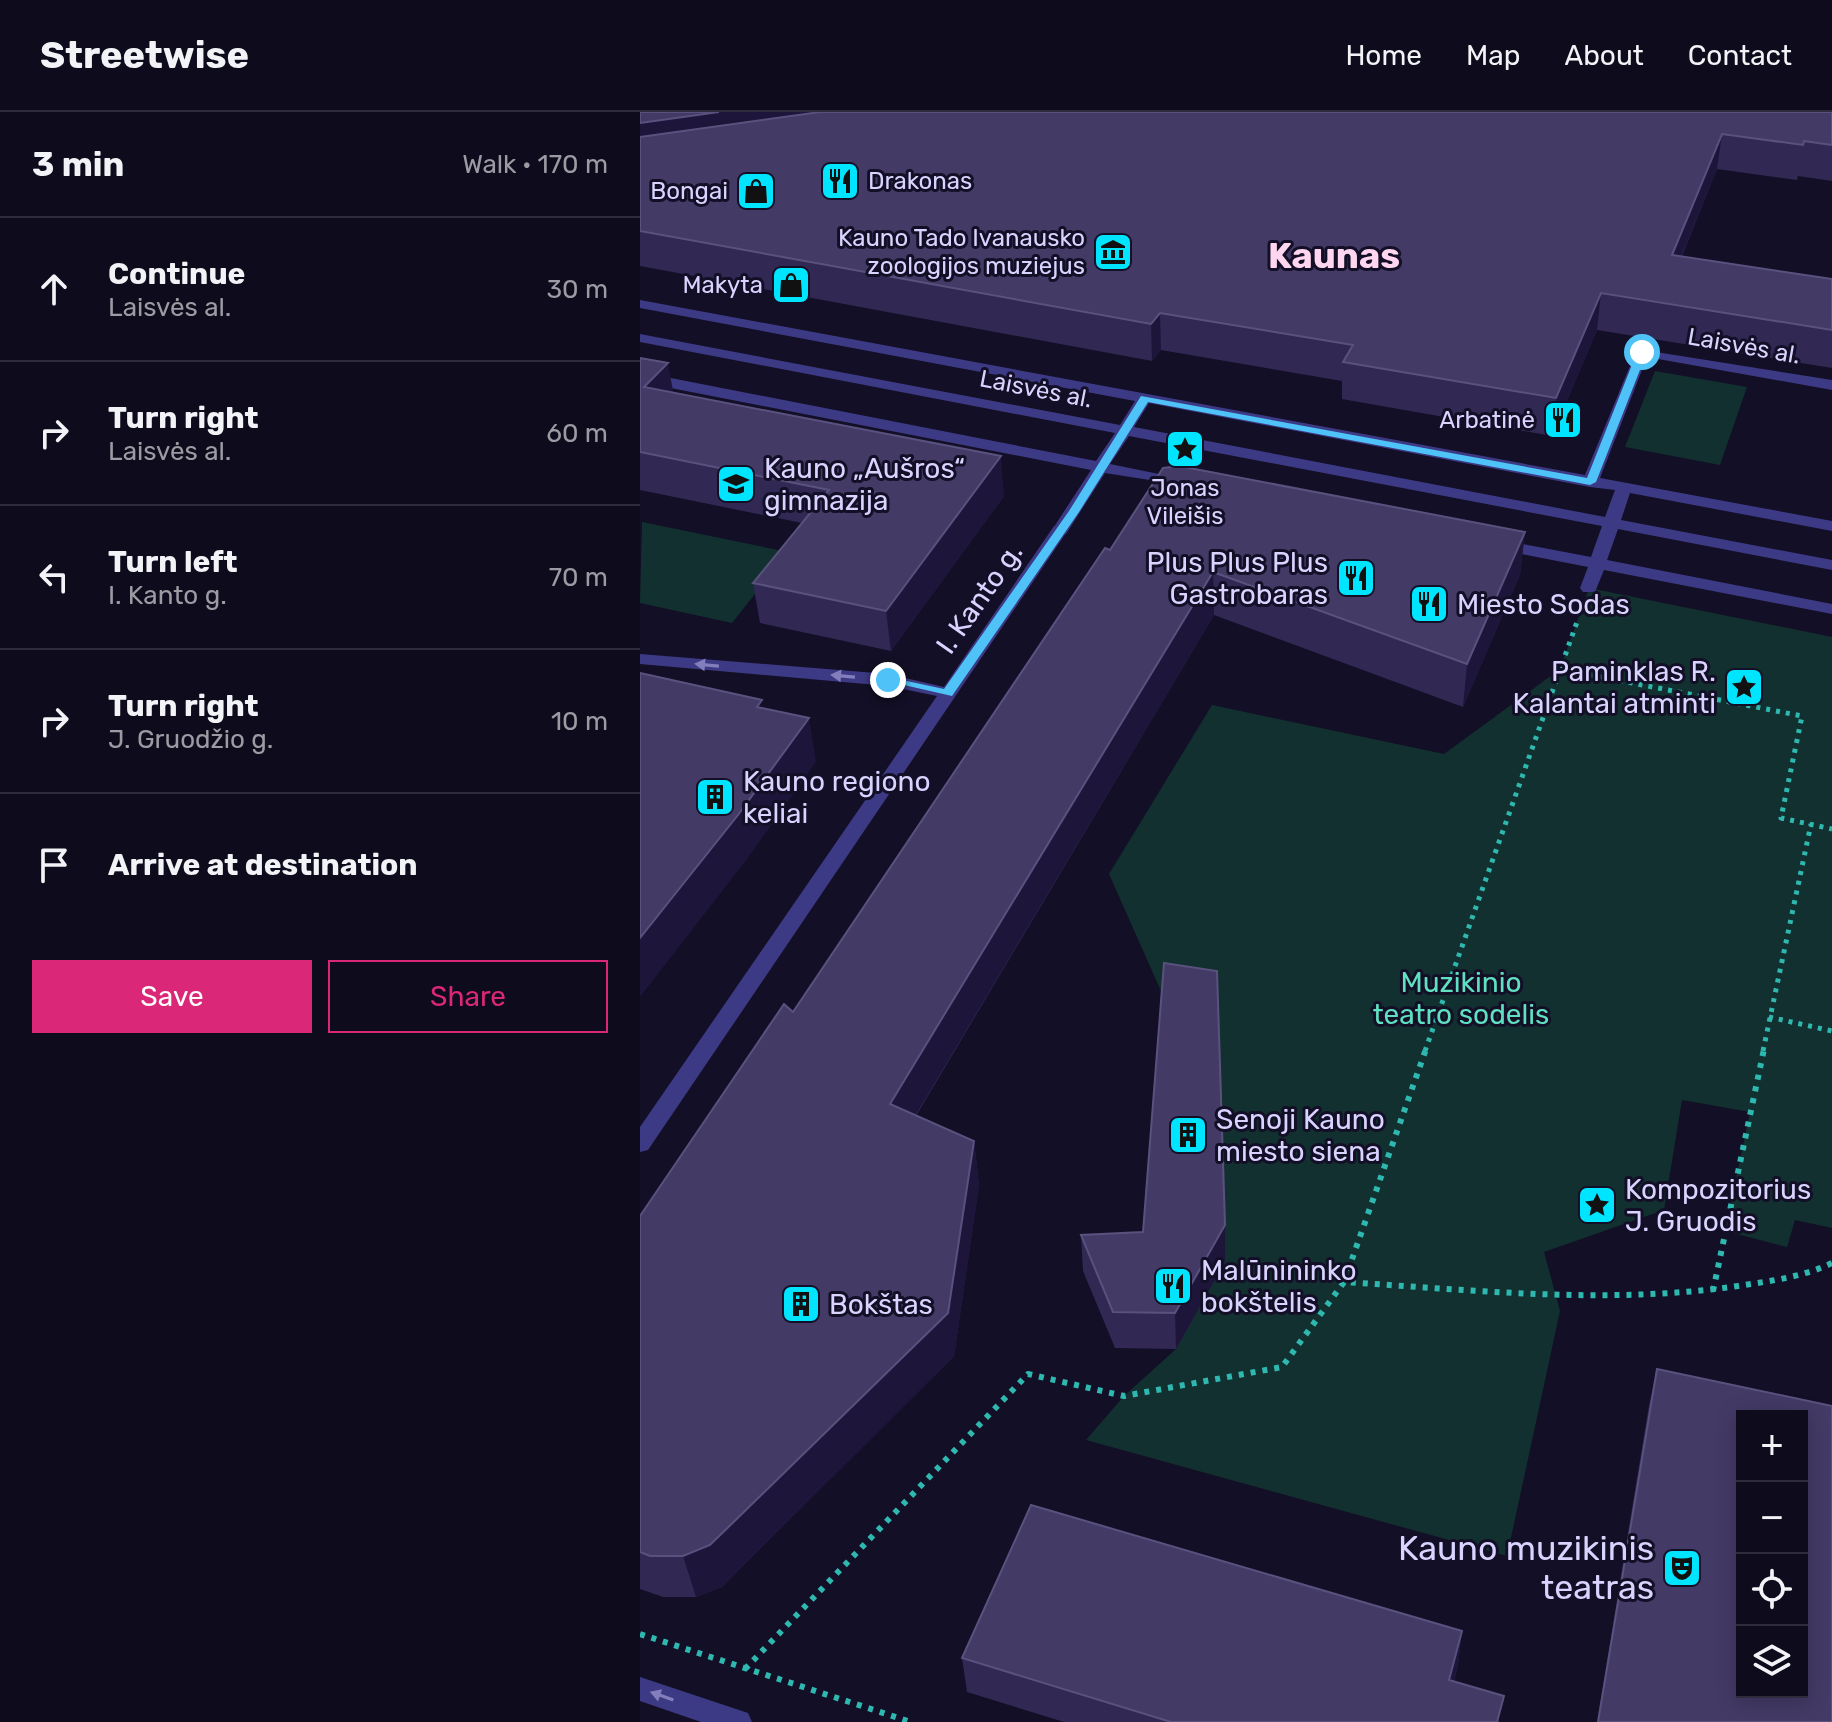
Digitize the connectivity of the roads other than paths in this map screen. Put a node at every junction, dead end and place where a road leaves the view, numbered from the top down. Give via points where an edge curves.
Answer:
1 (640, 304) edge
2 (640, 338) edge
3 (640, 377) edge
4 (1832, 385) edge
5 (1145, 398) junction
6 (1125, 431) junction
7 (1102, 467) junction
8 (1590, 482) junction
9 (1195, 485) edge
10 (1624, 487) junction
11 (1612, 523) junction
12 (1832, 526) edge
13 (1473, 539) edge
14 (1597, 563) junction
15 (1832, 565) edge
16 (1589, 588) road end
17 (1832, 609) edge
18 (640, 659) edge
19 (947, 693) junction
20 (640, 1144) edge
21 (640, 1689) edge
22 (738, 1722) edge

1 - 5 street, Laisvės al.
2 - 6 street, Laisvės al.
3 - 7 street
4 - 8 street, Laisvės al. via 1642,352
5 - 6 street, I. Kanto g.
5 - 8 street, Laisvės al.
6 - 7 street, I. Kanto g.
6 - 11 street, Laisvės al.
7 - 9 street
7 - 19 street, I. Kanto g.
8 - 10 street, Laisvės al.
10 - 11 street
10 - 12 street, Laisvės al.
11 - 14 street
11 - 15 street, Laisvės al.
13 - 14 street
14 - 16 street
14 - 17 street
19 -> 18 street via 888,680
19 - 20 street, I. Kanto g.
22 -> 21 street

